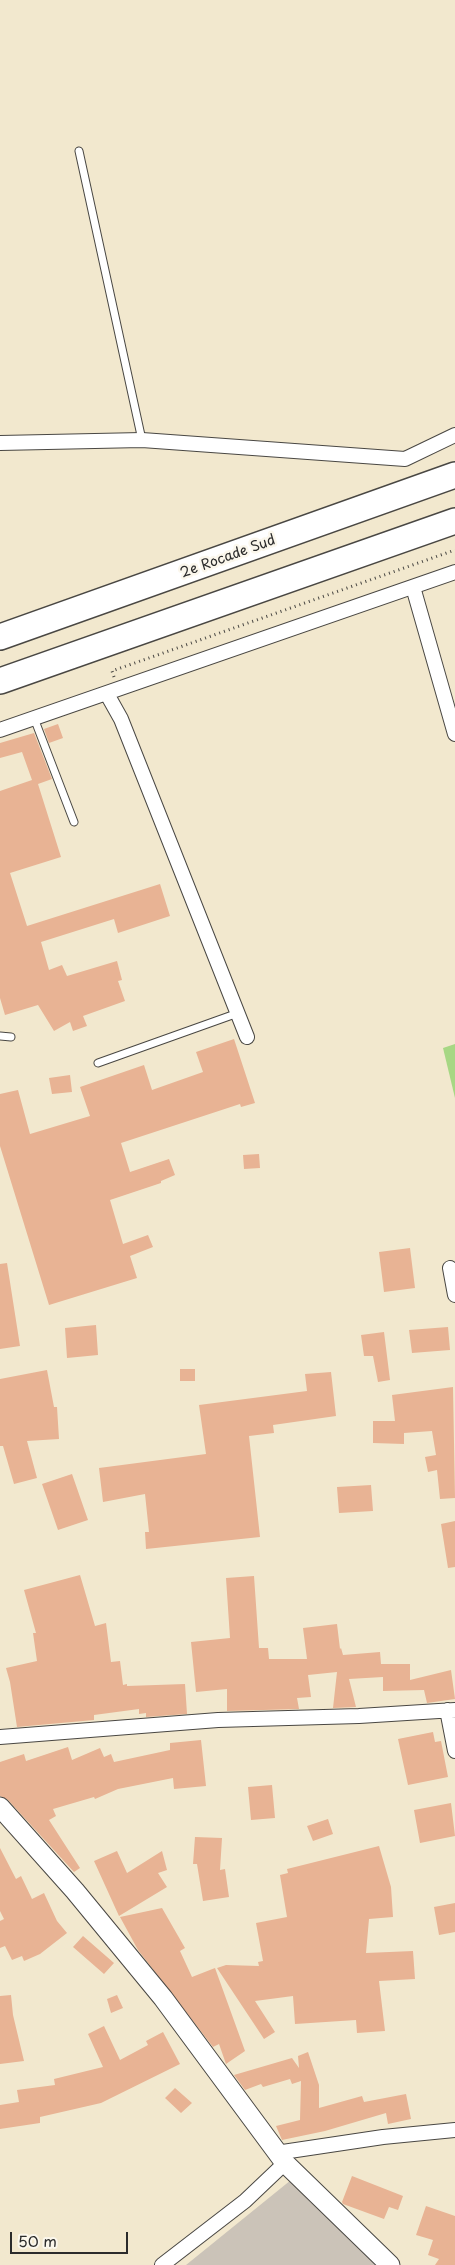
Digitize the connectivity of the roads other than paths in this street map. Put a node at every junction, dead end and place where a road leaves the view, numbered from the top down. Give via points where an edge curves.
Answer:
1 (79, 151) dead end
2 (455, 435) edge
3 (142, 440) junction
4 (0, 443) edge
5 (455, 476) edge
6 (455, 521) edge
7 (455, 572) edge
8 (413, 587) junction
9 (0, 637) edge
10 (0, 681) edge
11 (113, 692) junction
12 (34, 718) junction
13 (0, 730) edge
14 (455, 734) edge
15 (74, 822) dead end
16 (238, 1013) junction
17 (0, 1036) edge
18 (11, 1037) dead end
19 (247, 1037) dead end
20 (98, 1063) dead end
21 (450, 1268) dead end
22 (455, 1295) edge
23 (451, 1710) edge
24 (0, 1736) edge
25 (455, 1751) edge
26 (0, 1807) edge
27 (455, 2130) edge
28 (280, 2158) junction
29 (162, 2265) edge
30 (390, 2265) edge

1 - 3 lane
2 - 3 street via 405,459
3 - 4 street
5 - 9 highway, 2e Rocade Sud
6 - 10 highway
7 - 8 street
8 - 11 street
8 - 14 street
11 - 12 street
11 - 16 street
12 - 13 street
12 - 15 lane
16 - 19 street
16 - 20 lane
17 - 18 lane
21 - 22 street
23 - 24 street via 218,1720
23 - 25 street
26 - 28 street via 75,1891 163,1998
27 - 28 street via 383,2137
28 - 29 street via 245,2201
28 - 30 street

